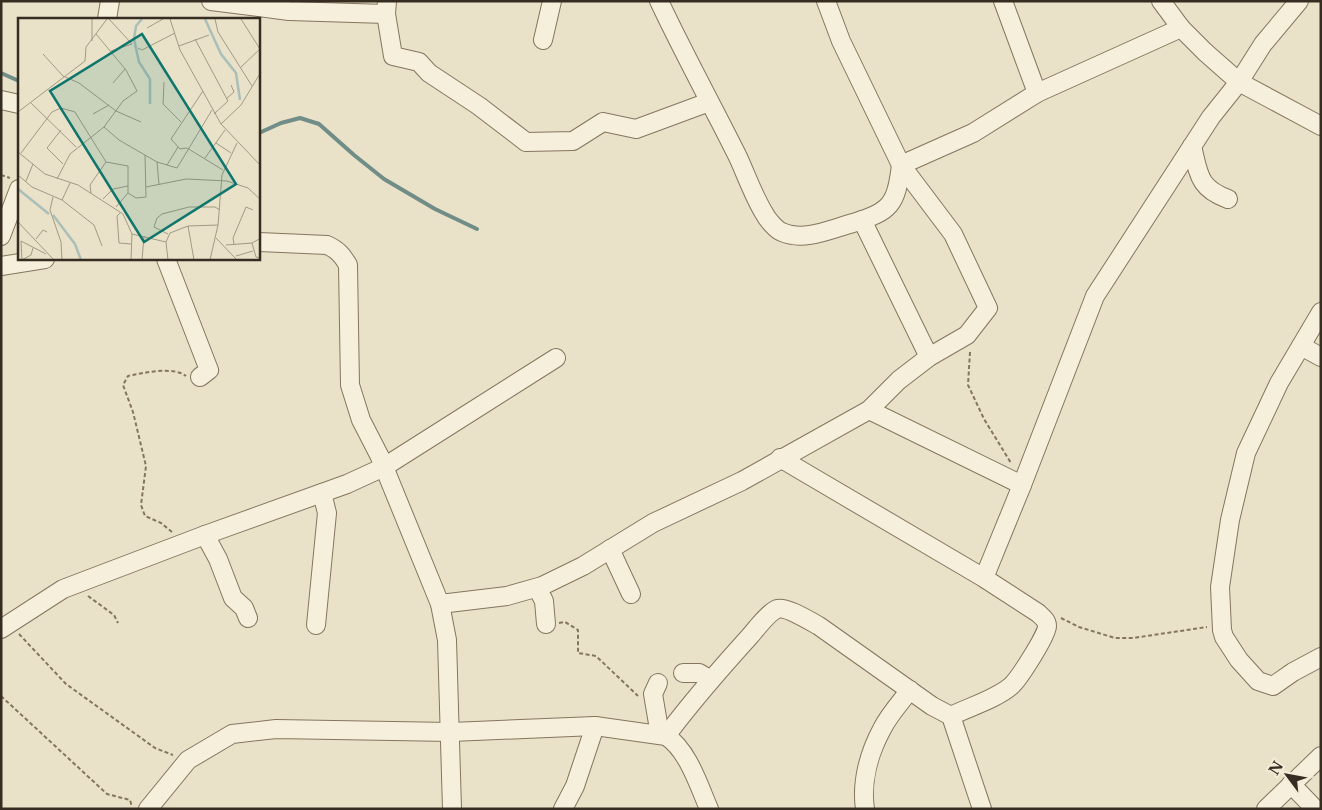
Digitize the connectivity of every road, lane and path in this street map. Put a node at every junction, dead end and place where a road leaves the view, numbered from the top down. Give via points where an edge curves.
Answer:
1 (110, 1) edge
2 (211, 1) edge
3 (552, 1) edge
4 (659, 1) edge
5 (826, 1) edge
6 (1003, 1) edge
7 (1161, 1) edge
8 (1299, 1) edge
9 (387, 8) edge
10 (107, 18) edge
11 (1181, 28) junction
12 (543, 40) dead end
13 (1239, 82) junction
14 (1037, 93) junction
15 (1, 100) edge
16 (709, 102) junction
17 (18, 104) edge
18 (1321, 126) edge
19 (1192, 146) junction
20 (901, 165) junction
21 (18, 193) edge
22 (1228, 200) dead end
23 (862, 220) junction
24 (1, 236) edge
25 (260, 242) edge
26 (39, 260) edge
27 (166, 260) edge
28 (1, 266) edge
29 (1321, 312) edge
30 (967, 335) junction
31 (1301, 346) junction
32 (929, 357) junction
33 (1321, 357) edge
34 (556, 358) dead end
35 (200, 377) joint
36 (869, 410) junction
37 (780, 458) junction
38 (384, 467) junction
39 (1019, 483) junction
40 (322, 492) junction
41 (205, 535) junction
42 (178, 546) junction
43 (610, 549) junction
44 (984, 578) junction
45 (71, 586) junction
46 (537, 588) junction
47 (631, 594) dead end
48 (440, 604) junction
49 (248, 618) dead end
50 (1045, 620) junction
51 (118, 623) dead end
52 (316, 624) dead end
53 (546, 624) joint
54 (5, 626) edge
55 (1222, 630) junction
56 (1321, 657) edge
57 (683, 672) dead end
58 (711, 680) junction
59 (658, 683) dead end
60 (910, 690) junction
61 (1, 696) edge
62 (654, 707) junction
63 (951, 716) junction
64 (595, 726) junction
65 (451, 732) junction
66 (663, 735) junction
67 (1321, 756) edge
68 (188, 760) junction
69 (1291, 784) junction
70 (133, 809) edge
71 (148, 809) edge
72 (452, 809) edge
73 (563, 809) edge
74 (708, 809) edge
75 (865, 809) edge
76 (982, 809) edge
77 (1266, 809) edge
78 (1315, 809) edge

1 - 10 street
2 - 9 street via 289,11
3 - 12 street
4 - 16 street
5 - 20 street via 848,58
6 - 14 street
7 - 11 street
8 - 13 street via 1263,44
9 - 16 street via 393,56 419,62 429,74 526,142 573,141 603,122 636,129
11 - 13 street
11 - 14 street
13 - 18 street
13 - 19 street
14 - 20 street via 973,133
15 - 17 street
16 - 23 street via 764,214 781,232 800,236
19 - 22 street via 1200,178 1206,188
19 - 39 street via 1095,296
20 - 23 street via 891,205 881,213
20 - 30 street via 953,234 988,308
21 - 24 street
23 - 32 street
25 - 38 street via 327,245 342,254 348,265 350,385 361,420
26 - 28 street
27 - 35 street via 209,370
29 - 31 street
30 - 32 street
30 - 39 path via 970,352 968,385 984,419 1009,458
31 - 33 street
31 - 55 street via 1279,383 1246,453 1230,520 1220,587
32 - 36 street via 898,380
34 - 38 street
35 - 42 path via 191,381 181,372 153,372 128,376 123,385 146,466 141,505 145,516 171,530
36 - 37 street
36 - 39 street
37 - 43 street via 742,481 653,523
37 - 44 street
38 - 40 street
38 - 48 street
39 - 44 street
40 - 41 street
40 - 52 street via 327,513
41 - 42 street
41 - 49 street via 233,598 244,608
42 - 45 street
43 - 46 street
43 - 47 street
44 - 50 street
45 - 51 path via 114,615
45 - 54 street
46 - 48 street via 507,596
46 - 53 street via 544,600
48 - 65 street via 447,640
50 - 55 path via 1061,618 1115,638 1208,627
50 - 63 street via 1047,626 1041,640 1018,678 996,695
53 - 62 path via 565,622 578,630 578,653 596,656
54 - 68 path via 66,684 155,748
55 - 56 street via 1239,660 1258,681 1273,686
57 - 58 street
58 - 60 street via 757,628 781,608 818,626
58 - 66 street
59 - 62 street via 653,694
60 - 63 street
60 - 75 street via 882,728 868,761 863,796
61 - 70 path via 107,794 130,800
62 - 66 street
63 - 76 street
64 - 65 street
64 - 66 street
64 - 73 street via 575,786
65 - 68 street via 276,729 232,734
65 - 72 street
66 - 74 street via 679,746 697,779
67 - 69 street
68 - 71 street
69 - 77 street
69 - 78 street

